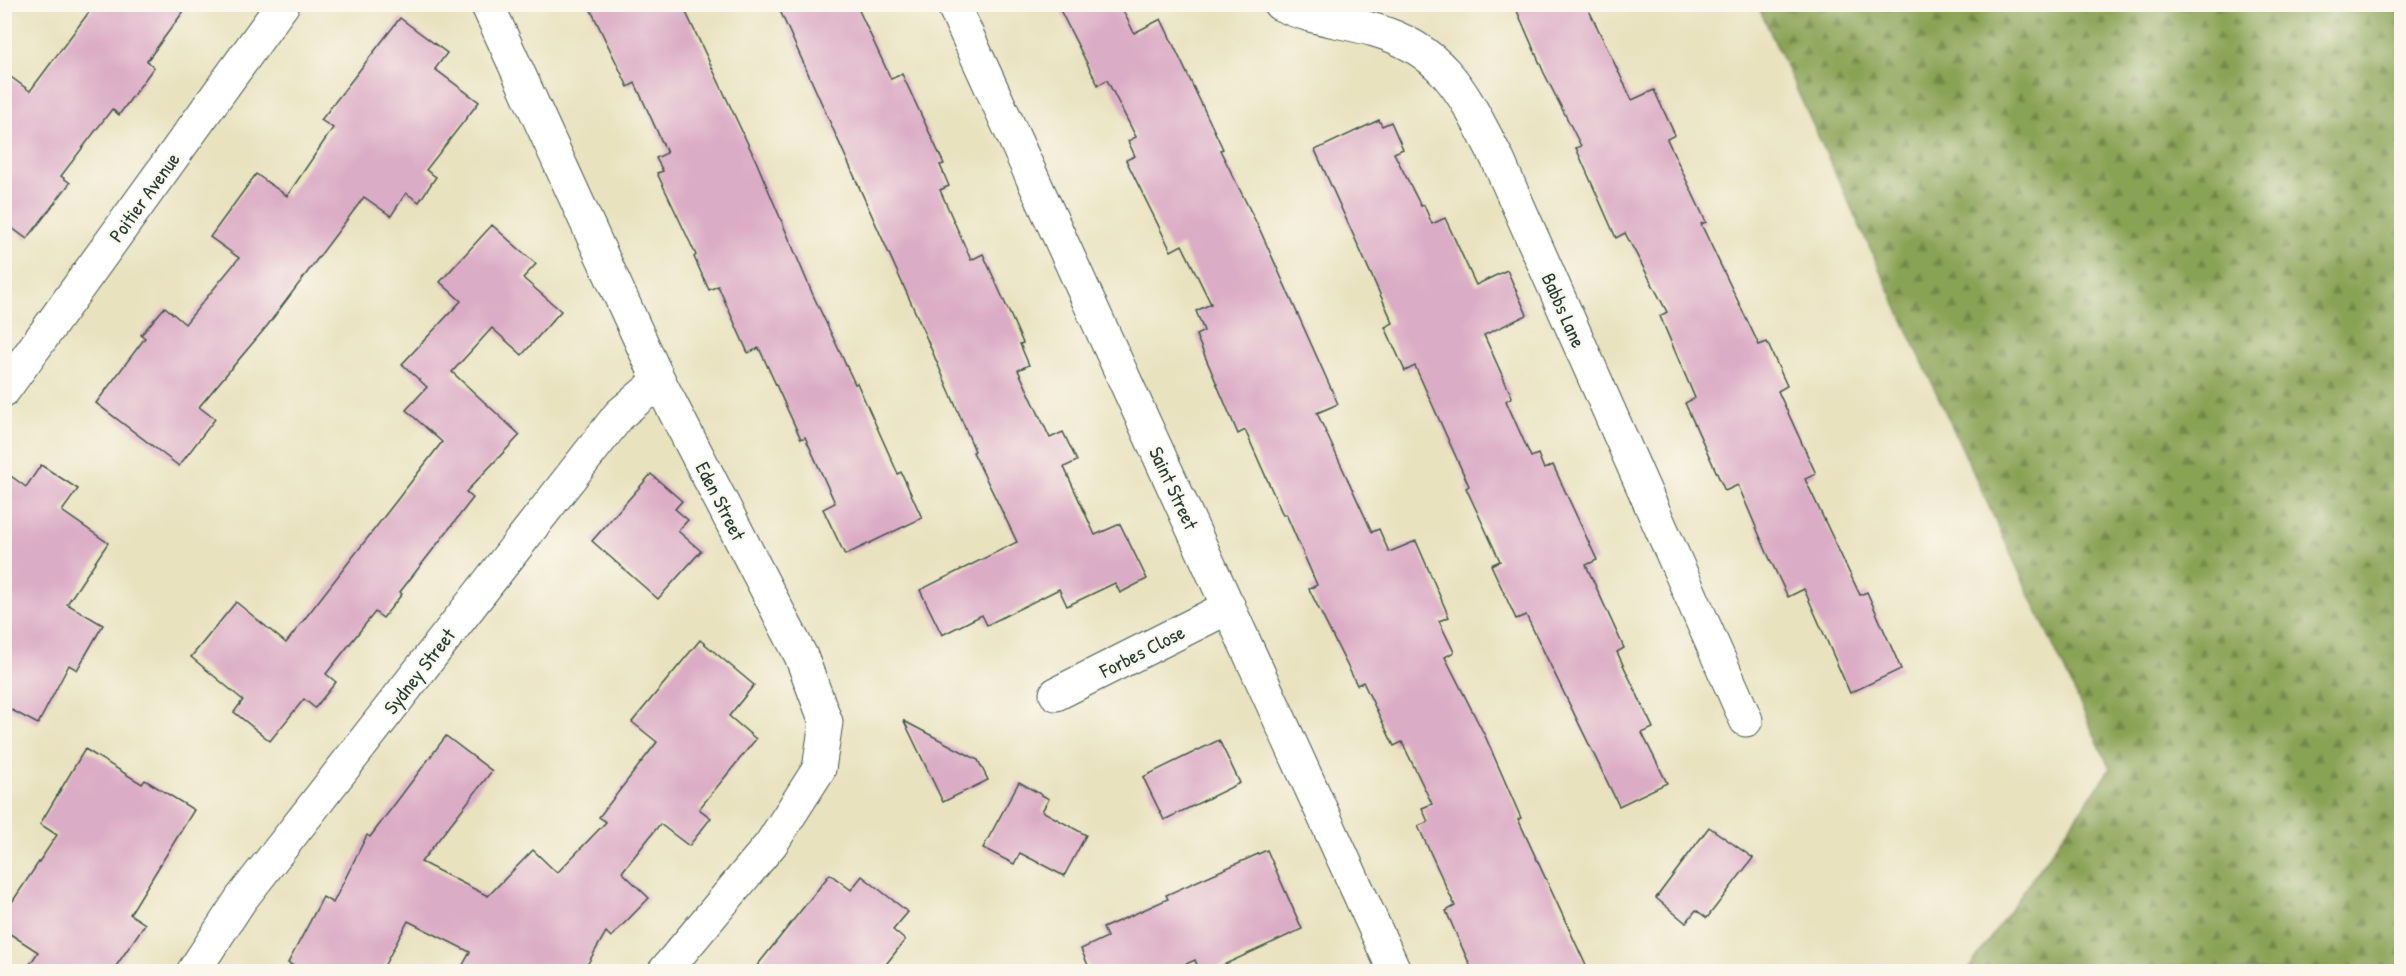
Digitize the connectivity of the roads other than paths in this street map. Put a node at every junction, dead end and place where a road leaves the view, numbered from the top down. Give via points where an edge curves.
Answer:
1 (283, 4) edge
2 (487, 4) edge
3 (953, 4) edge
4 (1280, 4) edge
5 (659, 381) junction
6 (4, 390) edge
7 (1229, 607) junction
8 (1056, 694) dead end
9 (1746, 720) dead end
10 (193, 972) edge
11 (664, 972) edge
12 (1395, 972) edge

1 - 6 street, Poitier Avenue
2 - 5 street, Eden Street
3 - 7 street, Saint Street
4 - 9 street, Babbs Lane via 1304,15 1374,29 1403,40 1433,58 1463,93 1497,158
5 - 10 street, Sydney Street via 620,414 241,899
5 - 11 street, Eden Street via 801,656 825,722 819,769 771,844
7 - 8 street, Forbes Close
7 - 12 street, Saint Street

